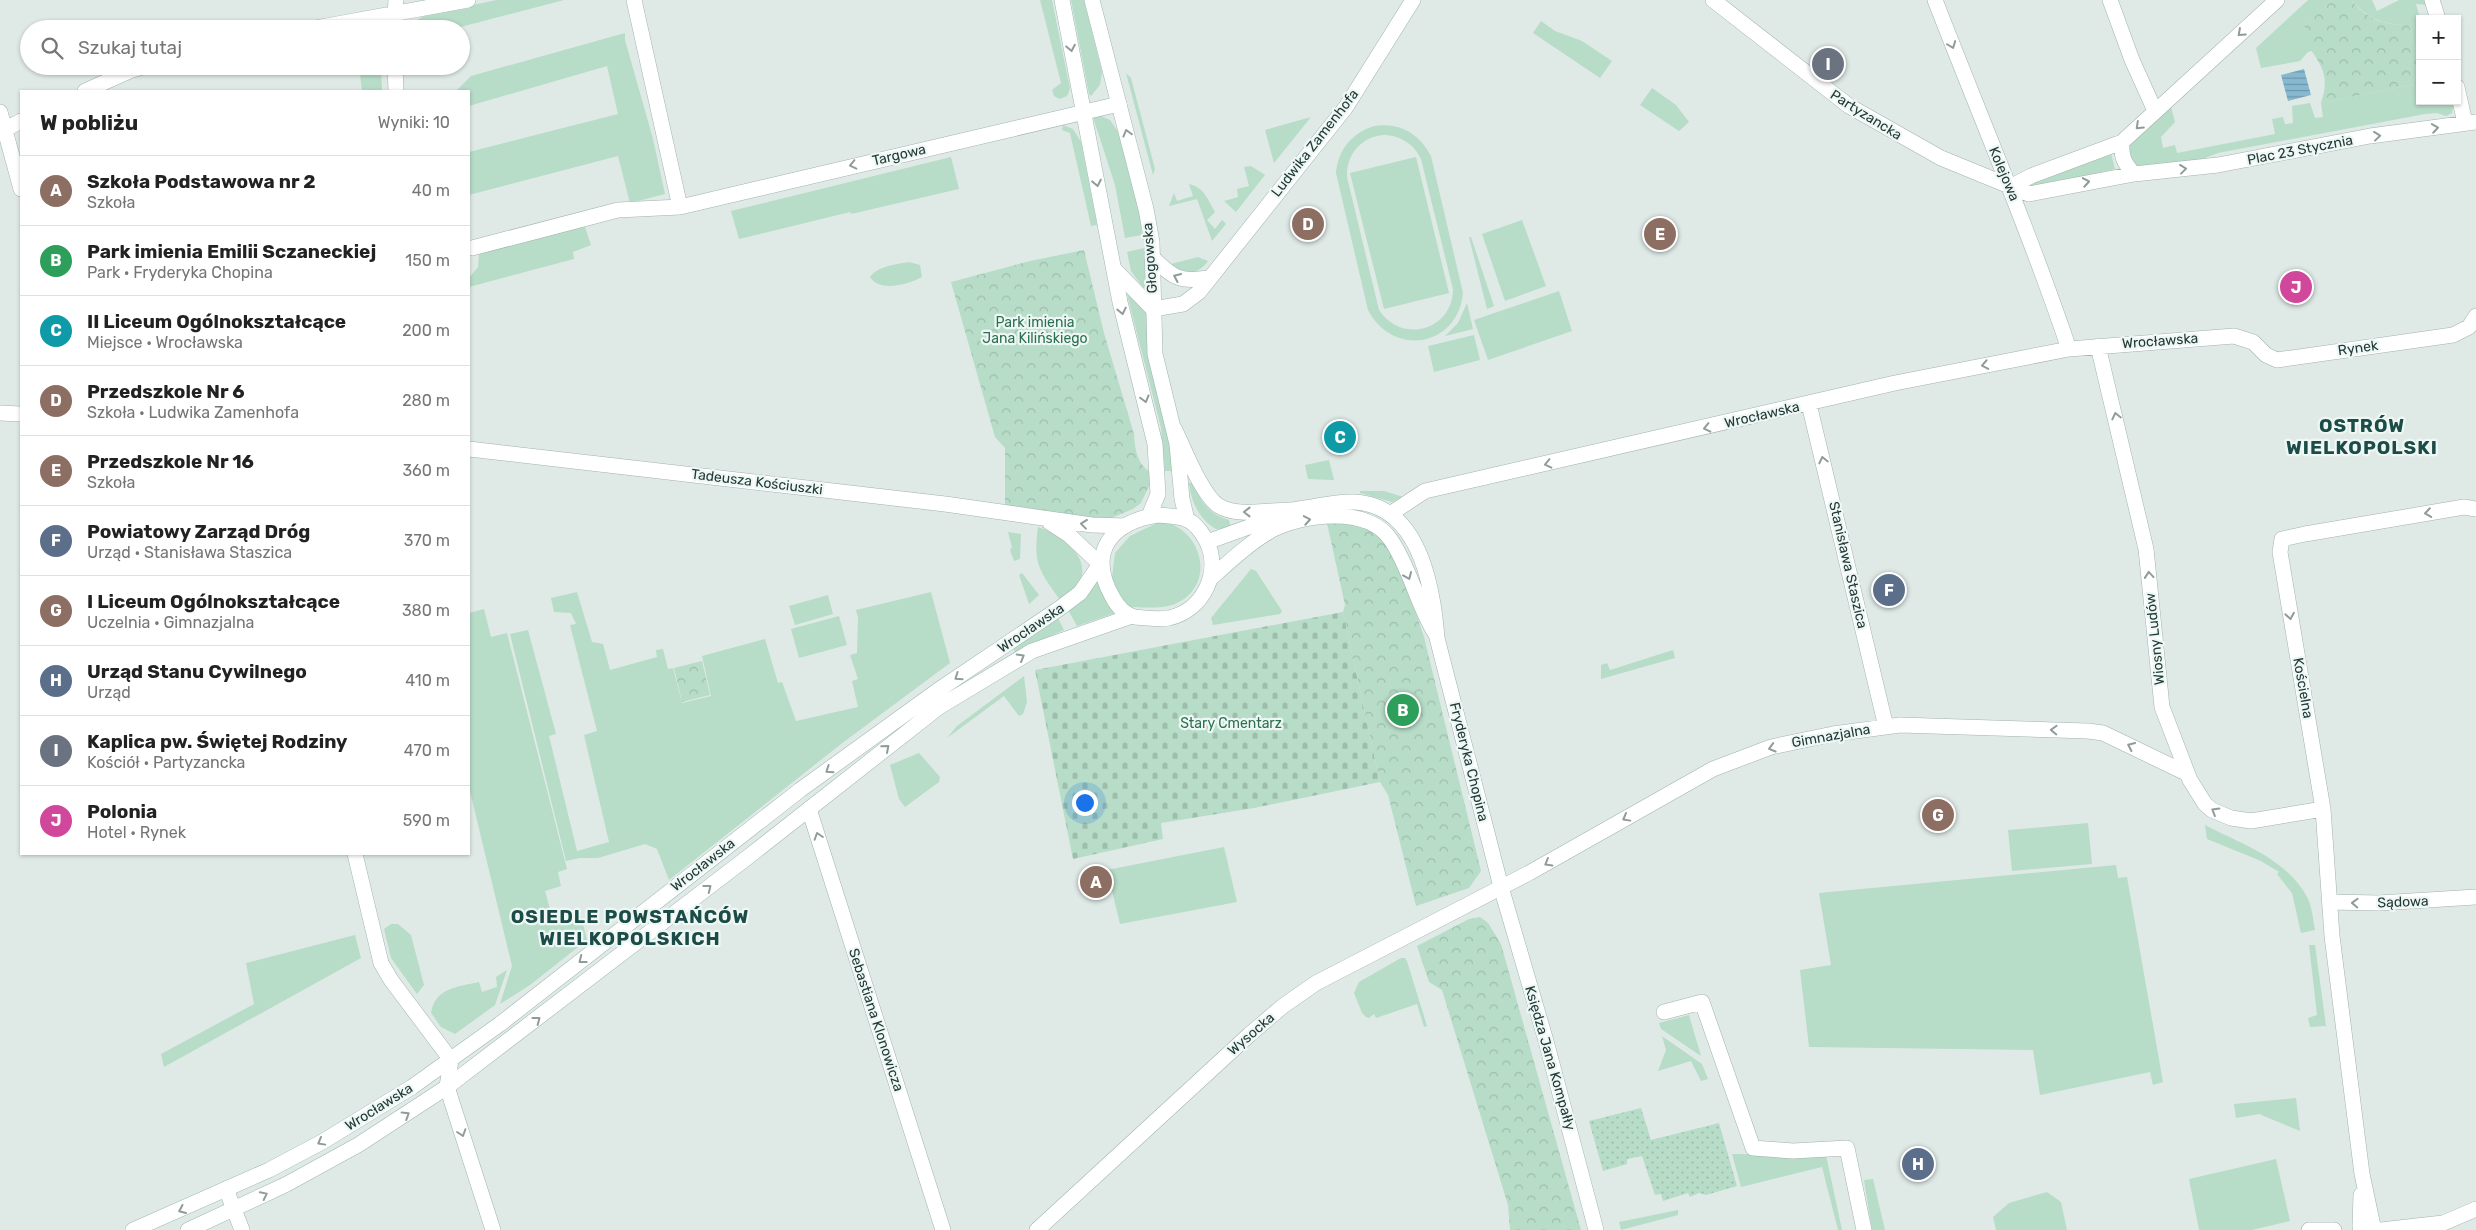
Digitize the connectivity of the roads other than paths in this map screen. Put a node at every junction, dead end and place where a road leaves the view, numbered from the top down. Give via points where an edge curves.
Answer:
1 (468, 0) edge
2 (634, 0) edge
3 (1062, 0) edge
4 (1092, 0) edge
5 (1413, 0) edge
6 (1713, 0) edge
7 (1934, 0) edge
8 (2110, 0) edge
9 (2277, 0) edge
10 (2432, 0) edge
11 (395, 15) edge
12 (2437, 15) edge
13 (365, 20) edge
14 (121, 75) edge
15 (395, 75) edge
16 (87, 90) edge
17 (396, 90) edge
18 (2461, 97) edge
19 (1119, 104) junction
20 (2155, 111) junction
21 (0, 112) edge
22 (1084, 112) junction
23 (20, 121) edge
24 (2471, 122) edge
25 (2, 130) edge
26 (2122, 142) junction
27 (2134, 174) junction
28 (20, 186) edge
29 (2010, 187) junction
30 (680, 207) junction
31 (472, 248) dead end
32 (1152, 257) junction
33 (1114, 269) junction
34 (1208, 278) junction
35 (1153, 309) junction
36 (2476, 316) edge
37 (2239, 336) joint
38 (2098, 346) junction
39 (2069, 349) junction
40 (1809, 404) junction
41 (0, 413) edge
42 (20, 414) edge
43 (1174, 428) junction
44 (470, 449) edge
45 (2476, 509) edge
46 (1296, 510) junction
47 (1390, 514) junction
48 (1149, 516) junction
49 (1044, 519) junction
50 (1187, 520) junction
51 (1125, 526) junction
52 (1207, 542) junction
53 (1100, 564) junction
54 (1210, 579) junction
55 (1132, 616) junction
56 (1437, 638) junction
57 (1886, 727) junction
58 (2186, 773) junction
59 (809, 809) junction
60 (2323, 809) junction
61 (355, 855) edge
62 (1501, 887) junction
63 (2476, 897) edge
64 (2330, 902) junction
65 (1664, 1012) dead end
66 (451, 1060) junction
67 (447, 1087) junction
68 (226, 1190) junction
69 (236, 1209) junction
70 (2476, 1209) edge
71 (2443, 1223) junction
72 (2370, 1229) edge
73 (133, 1230) edge
74 (188, 1230) edge
75 (242, 1230) edge
76 (494, 1230) edge
77 (943, 1230) edge
78 (1037, 1230) edge
79 (1596, 1230) edge
80 (1864, 1230) edge
81 (2309, 1230) edge
82 (2334, 1230) edge
83 (2426, 1230) edge

1 - 11 street
2 - 30 street
3 -> 22 street
4 - 19 street, Głogowska
5 - 34 street, Ludwika Zamenhofa via 1346,107
6 - 29 street, Partyzancka via 1849,106 1941,158
7 -> 29 street, Kolejowa
8 - 20 street
9 -> 20 street
10 - 12 street
11 - 13 street
14 - 16 street
15 - 17 street
18 - 24 street, Plac 23 Stycznia
19 - 22 street, Targowa
32 -> 19 street, Głogowska via 1146,210
20 -> 26 street
21 - 25 street
22 -> 30 street, Targowa
22 -> 33 street
23 - 25 street
27 -> 24 street, Plac 23 Stycznia via 2218,165 2370,136
25 - 28 street
26 - 27 street via 2124,163
26 - 29 street
29 -> 27 street, Plac 23 Stycznia via 2029,194
29 - 39 street, Kolejowa
30 - 31 street, Targowa via 618,210
34 -> 32 street via 1193,281 1174,277
32 - 35 street, Głogowska
33 - 35 street
33 -> 48 street via 1156,444 1158,494
34 - 35 street, Ludwika Zamenhofa via 1199,292 1183,304
35 - 43 street, Głogowska via 1157,368
36 - 37 street, Rynek via 2469,328 2446,336 2277,360
37 - 38 street, Wrocławska
38 - 39 street, Wrocławska
58 -> 38 street, Wiosny Ludów via 2162,707 2146,550
39 -> 40 street, Wrocławska via 1895,383
40 -> 47 street, Wrocławska via 1425,491
57 -> 40 street, Stanisława Staszica
41 - 42 street
46 -> 43 street via 1243,512 1220,507 1206,494
43 - 50 street, Głogowska
44 - 49 street, Tadeusza Kościuszki via 945,504
45 -> 60 street, Kościelna via 2464,507 2282,539 2282,568
46 - 47 street via 1356,502
46 - 52 street
47 - 56 street, Fryderyka Chopina via 1409,532 1421,560 1435,609
48 - 50 street via 1165,515
48 - 51 street
51 -> 49 street, Tadeusza Kościuszki
49 - 53 street, Tadeusza Kościuszki via 1069,535
50 - 52 street
51 - 53 street via 1108,542
52 - 54 street via 1211,557
53 - 55 street via 1115,602
53 -> 66 street, Wrocławska via 1080,593 800,790
54 - 55 street via 1201,598 1184,612 1162,619
54 -> 56 street, Fryderyka Chopina via 1262,537 1281,526 1351,516 1372,523 1386,533
59 -> 55 street, Wrocławska via 918,721 1016,660 1044,646
56 - 62 street, Fryderyka Chopina
58 -> 57 street, Gimnazjalna via 2096,731
57 -> 62 street, Gimnazjalna via 1771,748 1713,769
60 -> 58 street, Wiosny Ludów via 2251,821 2231,818 2205,804
67 -> 59 street, Wrocławska
77 -> 59 street, Sebastiana Klonowicza
60 - 64 street, Kościelna
61 - 66 street via 381,963
62 - 78 street, Wysocka via 1342,968 1291,1000
62 - 79 street, Księdza Jana Kompałły via 1551,1058
63 -> 64 street, Sądowa via 2380,904
64 - 72 street, Kościelna
65 - 80 street via 1702,1002 1753,1148 1793,1152 1847,1148
66 - 67 street
66 -> 68 street, Wrocławska via 322,1142
69 -> 67 street, Wrocławska via 358,1145
67 -> 76 street
68 - 69 street
68 -> 73 street, Wrocławska
69 - 74 street, Wrocławska
69 - 75 street
70 - 71 street
71 - 72 street
71 - 83 street
81 - 82 street

